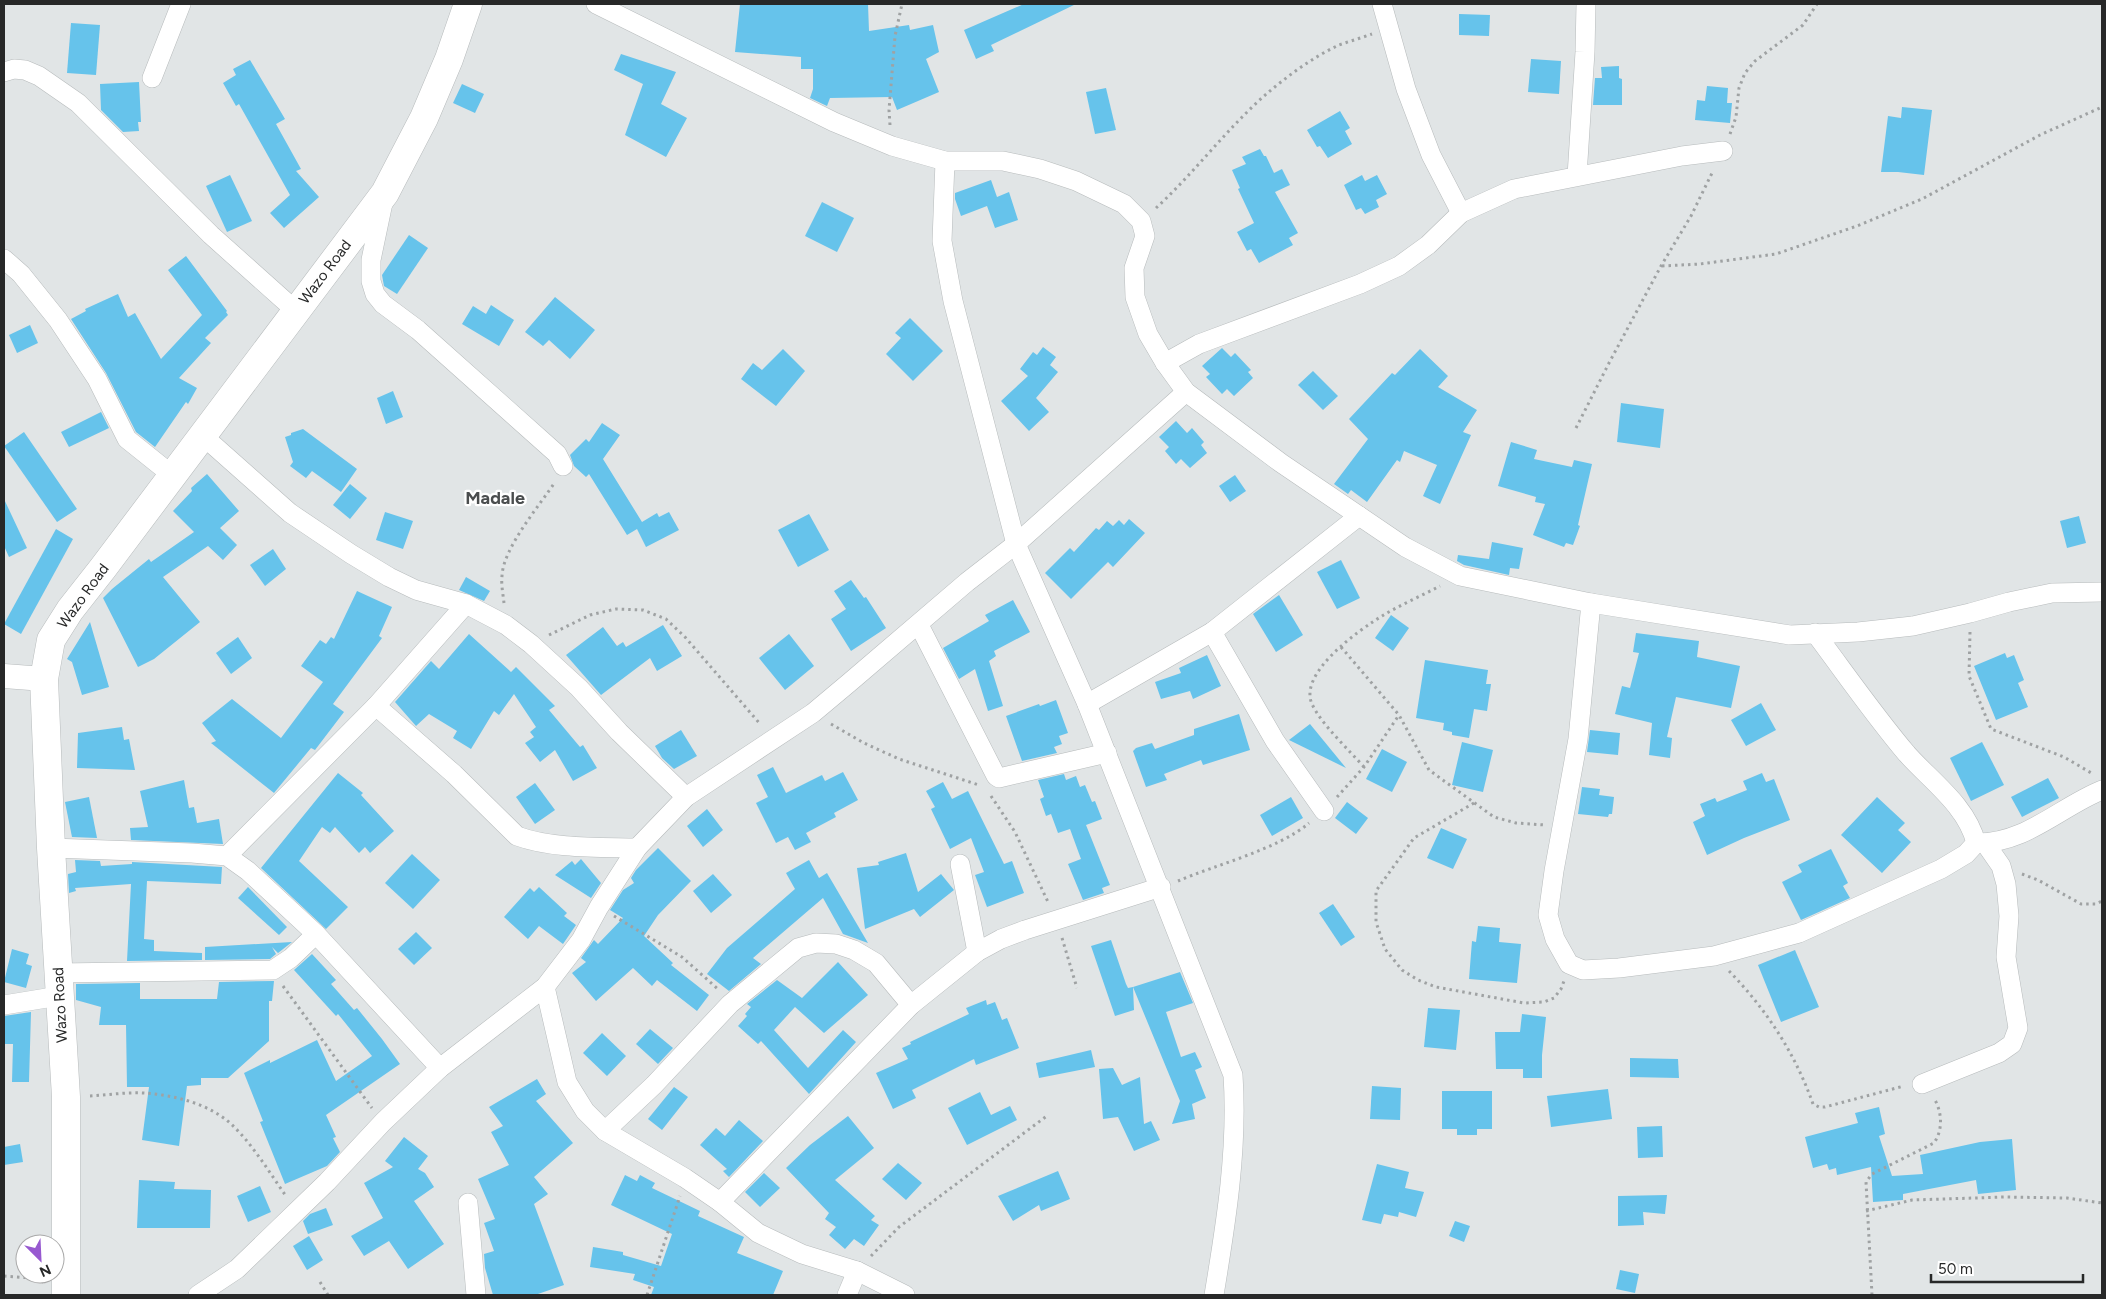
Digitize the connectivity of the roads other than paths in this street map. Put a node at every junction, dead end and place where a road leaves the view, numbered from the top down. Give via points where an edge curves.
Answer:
1 (181, 4) edge
2 (468, 4) edge
3 (596, 4) edge
4 (1382, 4) edge
5 (1586, 4) edge
6 (4, 72) edge
7 (152, 78) dead end
8 (1723, 151) road end
9 (945, 161) junction
10 (1577, 176) junction
11 (385, 192) junction
12 (1461, 213) junction
13 (4, 259) edge
14 (296, 311) junction
15 (1165, 363) junction
16 (1186, 392) junction
17 (202, 435) junction
18 (562, 466) road end
19 (172, 475) junction
20 (1359, 516) junction
21 (1016, 544) junction
22 (2102, 592) edge
23 (1591, 603) junction
24 (466, 604) junction
25 (919, 625) junction
26 (1212, 632) junction
27 (1814, 633) junction
28 (4, 676) edge
29 (44, 679) junction
30 (1087, 704) junction
31 (376, 706) junction
32 (1108, 753) junction
33 (2098, 782) edge
34 (686, 797) junction
35 (1324, 811) road end
36 (1980, 843) junction
37 (51, 848) junction
38 (637, 848) junction
39 (227, 856) junction
40 (960, 864) dead end
41 (1161, 887) junction
42 (316, 934) junction
43 (977, 952) junction
44 (59, 984) junction
45 (545, 987) junction
46 (4, 1005) edge
47 (911, 1005) junction
48 (440, 1068) junction
49 (1922, 1084) road end
50 (605, 1131) junction
51 (720, 1202) junction
52 (468, 1203) dead end
53 (857, 1271) junction
54 (69, 1294) edge
55 (198, 1295) edge
56 (476, 1295) edge
57 (847, 1295) edge
58 (905, 1295) edge
59 (1214, 1295) edge

1 - 7 street
2 - 11 main road, Wazo Road via 450,58 424,118
3 - 9 street via 834,122 892,146
4 - 12 street via 1406,89 1431,155
5 - 10 street
6 - 14 street via 25,70 78,103 211,235
8 - 10 street
9 - 15 street via 1003,161 1040,168 1124,204 1141,221 1145,236 1134,268 1135,297 1148,334
9 - 21 street via 942,241 948,275
10 - 12 street via 1514,189
11 - 14 main road, Wazo Road
11 - 18 street via 371,260 375,294 557,454
12 - 15 street via 1428,245 1399,266 1360,284 1199,344
13 - 19 street via 21,274 58,320 97,379 127,439
14 - 17 main road, Wazo Road
15 - 16 street
16 - 20 street
16 - 21 street
17 - 19 main road, Wazo Road
17 - 24 street via 290,513 351,554 416,590
19 - 29 main road, Wazo Road via 51,640
20 - 23 street via 1405,547 1460,576
20 - 26 street
21 - 25 street
21 - 30 street
22 - 27 street via 2052,593 1913,626
23 - 27 street via 1790,635
23 - 36 street via 1578,739 1548,915 1555,939 1569,964 1583,970 1714,956 1798,933 1940,869
24 - 31 street
24 - 34 street via 506,625 531,644
25 - 32 street via 996,776 999,778
25 - 34 street via 813,713
26 - 30 street
26 - 35 street via 1276,741
27 - 36 street via 1906,753 1964,815
28 - 29 street
29 - 37 main road, Wazo Road
30 - 32 street
31 - 38 street via 454,774 517,836 578,846
31 - 39 street
32 - 41 street
33 - 36 street via 2087,796 2035,828 2010,838
34 - 38 street
36 - 49 street via 2001,866 2006,884 2006,957 2018,1028 2012,1044 1999,1053
37 - 39 street
37 - 44 main road, Wazo Road
38 - 45 street via 581,940
39 - 42 street via 248,871
40 - 43 street
41 - 43 street via 1009,936
41 - 59 street via 1233,1075 1236,1109 1229,1192
42 - 44 street via 273,970
42 - 48 street
43 - 47 street
44 - 46 street
44 - 54 main road, Wazo Road via 66,1097
45 - 48 street
45 - 50 street via 567,1082 585,1111
47 - 50 street via 876,964 854,950 836,944 816,943 798,948 730,1004 654,1085
47 - 51 street
48 - 55 street via 237,1269
50 - 51 street
51 - 53 street via 758,1233 802,1254
52 - 56 street
53 - 57 street
53 - 58 street

